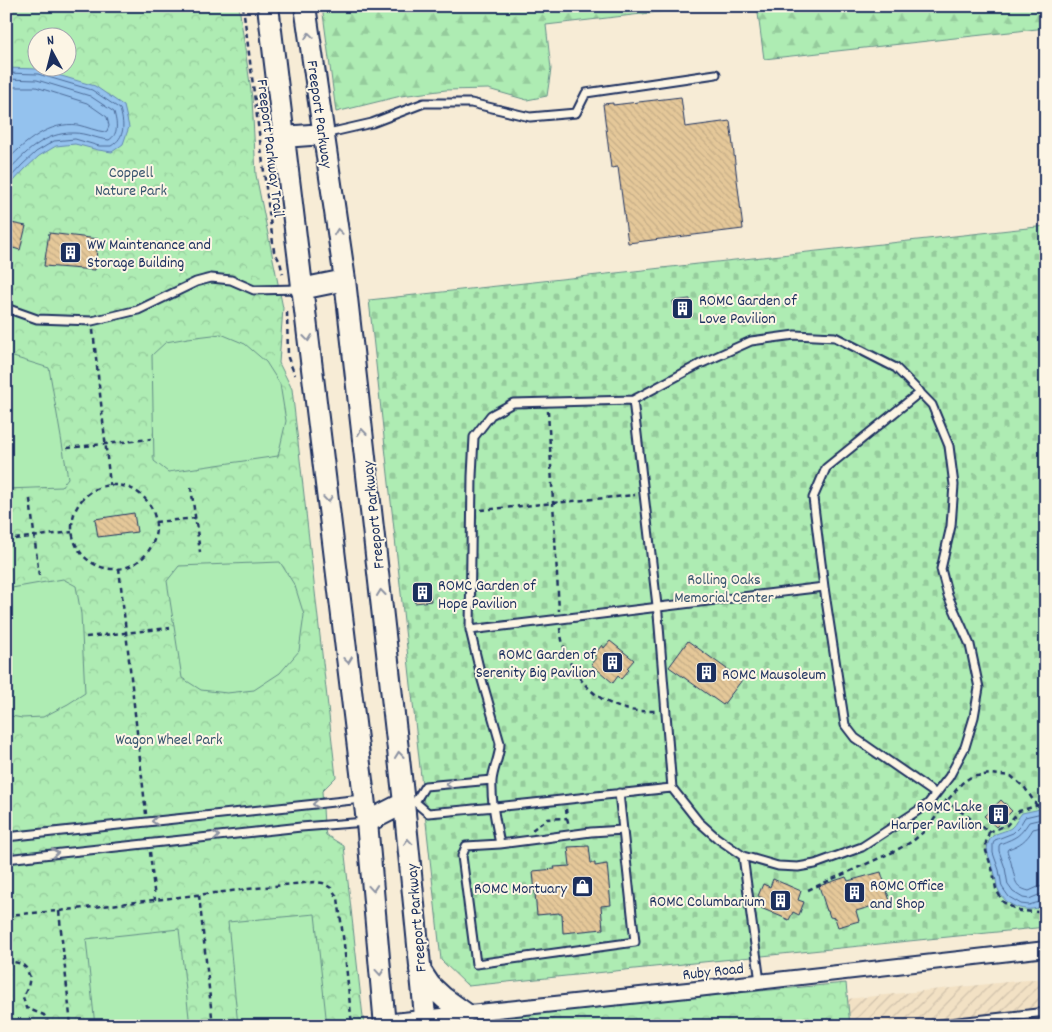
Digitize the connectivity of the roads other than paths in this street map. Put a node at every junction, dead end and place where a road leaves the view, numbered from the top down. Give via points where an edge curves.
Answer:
1 (268, 6) edge
2 (305, 6) edge
3 (716, 74) dead end
4 (324, 134) junction
5 (283, 137) junction
6 (345, 280) junction
7 (294, 290) junction
8 (6, 308) edge
9 (920, 392) junction
10 (633, 400) junction
11 (824, 588) junction
12 (658, 607) junction
13 (470, 630) junction
14 (492, 780) junction
15 (672, 788) junction
16 (619, 794) junction
17 (936, 794) junction
18 (365, 798) junction
19 (410, 802) junction
20 (493, 806) junction
21 (368, 822) junction
22 (623, 830) junction
23 (6, 837) edge
24 (500, 844) junction
25 (743, 856) junction
26 (6, 859) edge
27 (1046, 949) edge
28 (420, 969) junction
29 (760, 982) junction
30 (1046, 1012) edge
31 (465, 1013) junction
32 (425, 1021) edge
33 (385, 1024) edge
34 (923, 1026) edge

1 - 5 main road
4 -> 2 main road, Freeport Parkway
3 - 4 lane via 586,93 576,113 530,117 471,103 424,103 372,123
4 - 5 main road
6 -> 4 main road, Freeport Parkway
5 - 7 main road
6 - 7 main road
19 -> 6 main road, Freeport Parkway
7 - 8 lane via 254,290 231,280 211,278 138,310 92,321 37,319
7 -> 18 main road
9 - 10 lane via 896,368 834,337 795,335 751,341
9 - 11 lane via 826,468 813,498
9 - 17 lane via 932,405 949,446 954,485 951,526 941,569 948,596 970,645 979,688 965,747
10 - 12 lane
10 - 13 lane via 513,403 491,415 474,437
11 - 12 lane
11 - 17 lane via 845,725 855,738
12 - 13 lane
12 - 15 lane
13 - 14 lane via 500,743
14 -> 19 lane via 424,786
14 - 20 lane
15 - 16 lane
15 - 25 lane via 698,821
16 - 20 lane
16 - 22 lane
17 - 25 lane via 928,804 862,847 815,864 778,866
18 - 19 main road
18 - 21 main road
18 -> 23 lane
19 - 20 lane via 428,813
19 - 21 main road
28 -> 19 main road, Freeport Parkway
20 - 24 lane
26 -> 21 lane
21 -> 33 main road
22 - 24 lane
22 - 24 lane via 636,942 476,964 462,856 466,846
25 - 29 lane
27 - 29 street, Ruby Road
28 - 31 main road via 437,992
28 - 32 main road, Freeport Parkway
29 - 31 street, Ruby Road
30 - 34 lane
31 - 32 street, Ruby Road
32 - 33 street, Ruby Road

